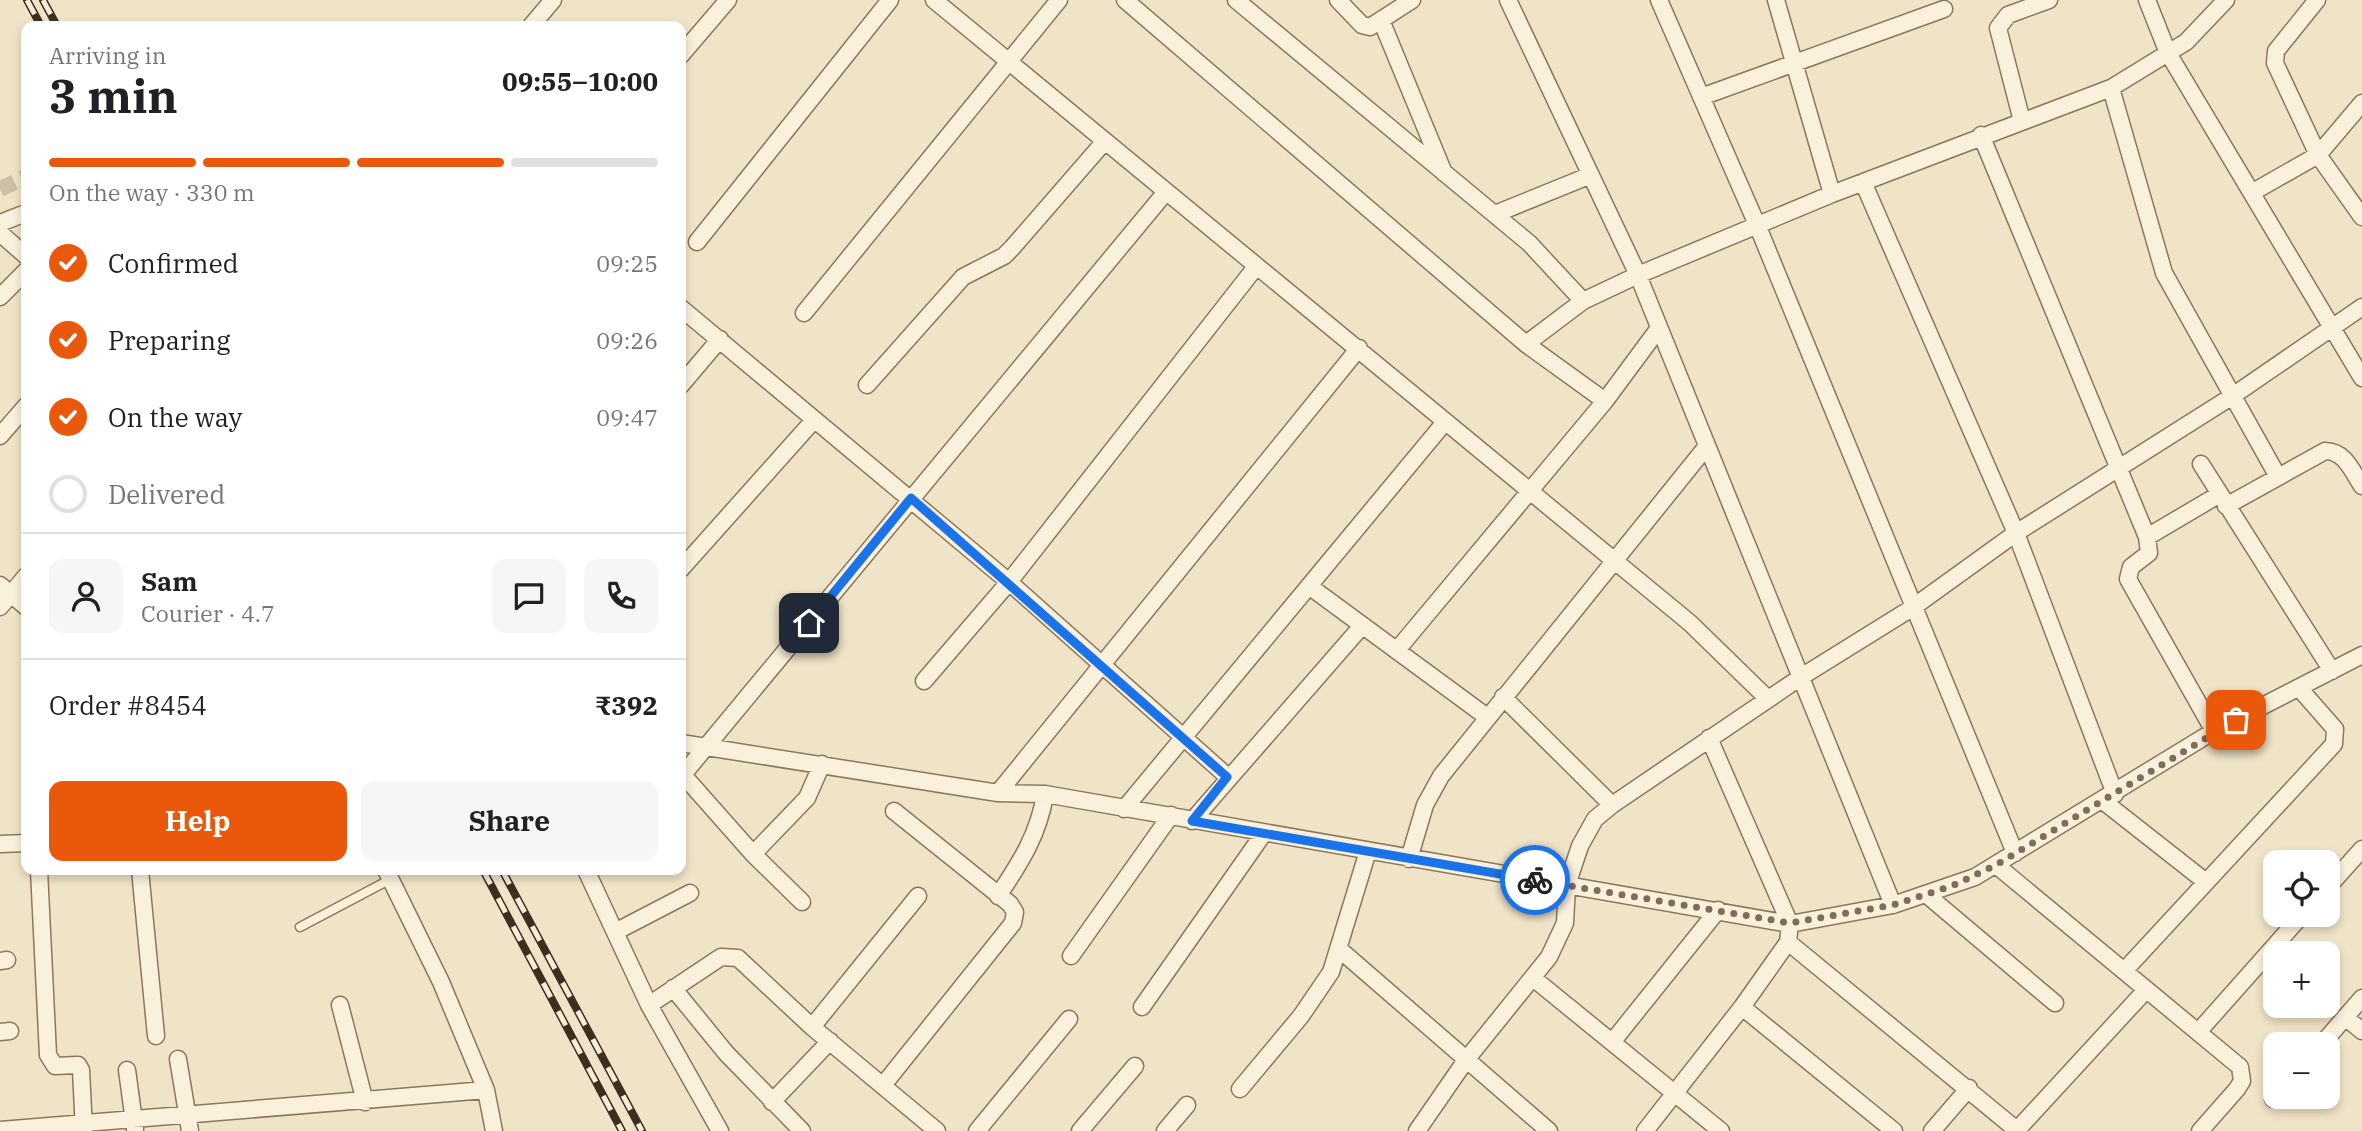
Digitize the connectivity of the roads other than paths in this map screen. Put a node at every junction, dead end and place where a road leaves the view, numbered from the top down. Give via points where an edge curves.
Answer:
1 (553, 0) edge
2 (728, 0) edge
3 (890, 0) edge
4 (934, 0) edge
5 (1059, 0) edge
6 (1125, 0) edge
7 (1236, 0) edge
8 (1338, 0) edge
9 (1412, 0) edge
10 (1508, 0) edge
11 (1659, 0) edge
12 (1776, 0) edge
13 (2049, 0) edge
14 (2147, 0) edge
15 (2226, 0) edge
16 (2317, 0) edge
17 (1944, 9) dead end
18 (1381, 20) junction
19 (535, 21) edge
20 (686, 49) edge
21 (2168, 53) junction
22 (1009, 62) junction
23 (1794, 62) junction
24 (2111, 88) junction
25 (1701, 97) junction
26 (2362, 103) edge
27 (2022, 121) junction
28 (1981, 135) junction
29 (1104, 141) junction
30 (2318, 155) junction
31 (1445, 175) junction
32 (1591, 175) junction
33 (1863, 182) junction
34 (2253, 192) junction
35 (1165, 193) junction
36 (1832, 194) junction
37 (1495, 214) junction
38 (21, 215) edge
39 (2362, 217) edge
40 (0, 223) edge
41 (1758, 227) junction
42 (0, 233) edge
43 (697, 242) dead end
44 (21, 252) edge
45 (1255, 268) junction
46 (1638, 275) junction
47 (21, 276) edge
48 (0, 297) edge
49 (1583, 301) junction
50 (2362, 307) edge
51 (686, 312) edge
52 (804, 313) dead end
53 (2333, 325) junction
54 (1659, 328) junction
55 (720, 339) junction
56 (1526, 344) junction
57 (1359, 348) junction
58 (2362, 378) edge
59 (686, 379) edge
60 (867, 385) dead end
61 (2231, 397) junction
62 (1605, 401) junction
63 (21, 412) edge
64 (814, 420) junction
65 (1445, 422) junction
66 (0, 436) edge
67 (1707, 446) junction
68 (2202, 464) dead end
69 (2118, 469) junction
70 (2277, 475) junction
71 (2362, 486) edge
72 (1530, 491) junction
73 (911, 498) junction
74 (2223, 500) junction
75 (2016, 533) junction
76 (2147, 537) junction
77 (1613, 560) junction
78 (686, 563) edge
79 (21, 579) edge
80 (1009, 582) junction
81 (1309, 586) junction
82 (6, 589) edge
83 (21, 602) edge
84 (0, 607) edge
85 (1912, 608) junction
86 (1361, 627) junction
87 (1397, 650) junction
88 (2362, 655) edge
89 (1101, 665) junction
90 (2332, 671) junction
91 (1801, 677) junction
92 (924, 681) dead end
93 (2299, 688) junction
94 (1503, 697) junction
95 (1769, 699) junction
96 (1487, 717) junction
97 (2214, 731) junction
98 (1183, 737) junction
99 (1709, 738) junction
100 (686, 744) edge
101 (707, 747) junction
102 (822, 764) junction
103 (686, 772) edge
104 (1227, 777) junction
105 (686, 781) edge
106 (998, 793) junction
107 (1045, 794) junction
108 (2109, 797) junction
109 (1612, 805) junction
110 (1124, 809) junction
111 (894, 811) dead end
112 (1171, 816) junction
113 (1192, 821) junction
114 (1264, 833) junction
115 (2, 842) edge
116 (21, 843) edge
117 (2362, 849) edge
118 (1368, 851) junction
119 (2015, 853) junction
120 (753, 855) junction
121 (1409, 859) junction
122 (1996, 865) junction
123 (2340, 874) edge
124 (39, 875) edge
125 (140, 875) edge
126 (386, 875) edge
127 (388, 875) edge
128 (588, 875) edge
129 (2206, 882) junction
130 (1567, 885) junction
131 (690, 893) dead end
132 (1927, 895) junction
133 (918, 896) dead end
134 (998, 896) junction
135 (802, 902) dead end
136 (1893, 905) junction
137 (1718, 909) junction
138 (1790, 923) junction
139 (300, 927) dead end
140 (2291, 927) edge
141 (615, 932) junction
142 (1788, 942) junction
143 (1339, 949) junction
144 (1071, 956) dead end
145 (2124, 971) junction
146 (1533, 978) junction
147 (673, 988) junction
148 (2147, 990) junction
149 (2362, 998) edge
150 (2055, 1003) dead end
151 (340, 1005) dead end
152 (649, 1005) junction
153 (1142, 1007) dead end
154 (1742, 1007) junction
155 (2345, 1017) junction
156 (1069, 1019) dead end
157 (812, 1027) junction
158 (2199, 1031) junction
159 (2362, 1031) edge
160 (2332, 1032) edge
161 (156, 1036) dead end
162 (830, 1041) junction
163 (1613, 1041) junction
164 (178, 1059) dead end
165 (1466, 1060) junction
166 (1135, 1066) dead end
167 (127, 1070) dead end
168 (884, 1084) junction
169 (1240, 1088) dead end
170 (1969, 1088) junction
171 (486, 1090) junction
172 (1677, 1093) junction
173 (365, 1102) junction
174 (772, 1102) junction
175 (1188, 1105) dead end
176 (189, 1124) edge
177 (135, 1126) edge
178 (84, 1128) edge
179 (0, 1130) edge
180 (494, 1131) edge
181 (720, 1131) edge
182 (803, 1131) edge
183 (937, 1131) edge
184 (977, 1131) edge
185 (1080, 1131) edge
186 (1165, 1131) edge
187 (1417, 1131) edge
188 (1549, 1131) edge
189 (1644, 1131) edge
190 (1721, 1131) edge
191 (1894, 1131) edge
192 (1932, 1131) edge
193 (2018, 1131) edge
194 (2200, 1131) edge

1 - 19 street
2 - 20 street
3 - 43 street
4 - 22 street
5 - 22 street
6 - 56 street
7 - 31 street
8 - 18 street via 1362,25 1370,27
9 - 18 street
10 - 32 street
11 - 25 street
12 - 23 street
13 - 27 street via 2008,15 1998,27
14 - 21 street
15 - 21 street via 2186,42
16 - 30 street via 2276,51 2275,63
17 - 23 street
18 - 31 street
21 - 24 street
21 - 34 street
22 - 29 street
22 - 52 street
23 - 25 street
23 - 36 street
24 - 27 street
24 - 61 street via 2164,273
25 - 41 street
26 - 30 street
27 - 28 street
28 - 33 street
28 - 69 street
29 - 35 street
29 - 60 street via 1012,248 963,277
30 - 34 street
30 - 39 street
31 - 37 street
32 - 37 street
32 - 46 street
33 - 36 street
33 - 75 street
34 - 53 street
35 - 45 street
35 - 73 street
36 - 41 street
37 - 49 street
38 - 40 street
41 - 46 street
41 - 85 street
42 - 44 street
45 - 57 street
45 - 80 street
46 - 49 street
46 - 54 street
47 - 48 street
49 - 56 street
50 - 53 street
51 - 55 street
53 - 58 street
53 - 61 street
54 - 62 street
54 - 67 street
55 - 59 street
55 - 64 street
56 - 62 street
57 - 65 street
57 - 89 street
61 - 69 street
61 - 70 street
62 - 72 street
63 - 66 street
64 - 73 street
64 - 78 street
65 - 72 street
65 - 81 street
67 - 77 street
67 - 91 street
68 - 74 street
69 - 75 street
69 - 76 street
70 - 71 street via 2334,451 2343,456
70 - 74 street
72 - 77 street
72 - 87 street
73 - 80 street
73 - 101 street
74 - 76 street
74 - 90 street
75 - 85 street
75 - 108 street
76 - 97 street via 2149,553 2131,567 2128,579
77 - 94 street
77 - 95 street via 1704,635
79 - 82 street
80 - 89 street
80 - 92 street
81 - 86 street
81 - 98 street
82 - 83 street
82 - 84 street
85 - 91 street
85 - 119 street
86 - 87 street
86 - 104 street
87 - 96 street
88 - 90 street
89 - 98 street
89 - 106 street
90 - 93 street
91 - 95 street
91 - 136 street
93 - 97 street
93 - 129 street via 2335,729 2334,744
94 - 96 street
94 - 109 street
95 - 99 street
96 - 121 street via 1431,790
97 - 108 street
98 - 104 street
98 - 110 street
99 - 109 street
99 - 138 street
100 - 101 street
101 - 102 street
101 - 103 street
102 - 106 street
102 - 120 street via 807,798
104 - 113 street
105 - 120 street
106 - 107 street
107 - 110 street
107 - 134 street via 1035,837
108 - 119 street
108 - 129 street
109 - 130 street via 1586,833
110 - 112 street
111 - 134 street
112 - 113 street
112 - 144 street
113 - 114 street
114 - 118 street
114 - 153 street
115 - 116 street
117 - 123 street
118 - 121 street
118 - 143 street
119 - 122 street
120 - 135 street
121 - 130 street
122 - 132 street
122 - 145 street
124 - 178 street via 48,1055 55,1066 78,1065 81,1070
125 - 161 street
126 - 139 lane
127 - 171 street via 441,982
128 - 141 street
129 - 145 street
130 - 137 street
130 - 146 street via 1560,939
131 - 141 street
132 - 136 street
132 - 150 street
133 - 157 street
134 - 168 street via 1015,912 1013,923
136 - 138 street
137 - 138 street
137 - 163 street
138 - 142 street
140 - 158 street
141 - 152 street
142 - 154 street
142 - 170 street
143 - 165 street
143 - 169 street via 1322,988
145 - 148 street
146 - 163 street
146 - 165 street
147 - 152 street
147 - 157 street via 721,957 738,958
147 - 174 street
148 - 158 street
148 - 193 street
149 - 155 street
151 - 173 street
152 - 181 street
154 - 172 street
154 - 191 street
155 - 159 street
155 - 160 street
156 - 184 street
157 - 162 street
158 - 194 street via 2240,1067 2242,1081
162 - 168 street
162 - 174 street
163 - 172 street
164 - 176 street
165 - 187 street
165 - 188 street
166 - 185 street
167 - 177 street
168 - 183 street
170 - 192 street
170 - 193 street
171 - 173 street
171 - 180 street
172 - 189 street
172 - 190 street
173 - 176 street
174 - 182 street
175 - 186 street
176 - 177 street
177 - 178 street
178 - 179 street

